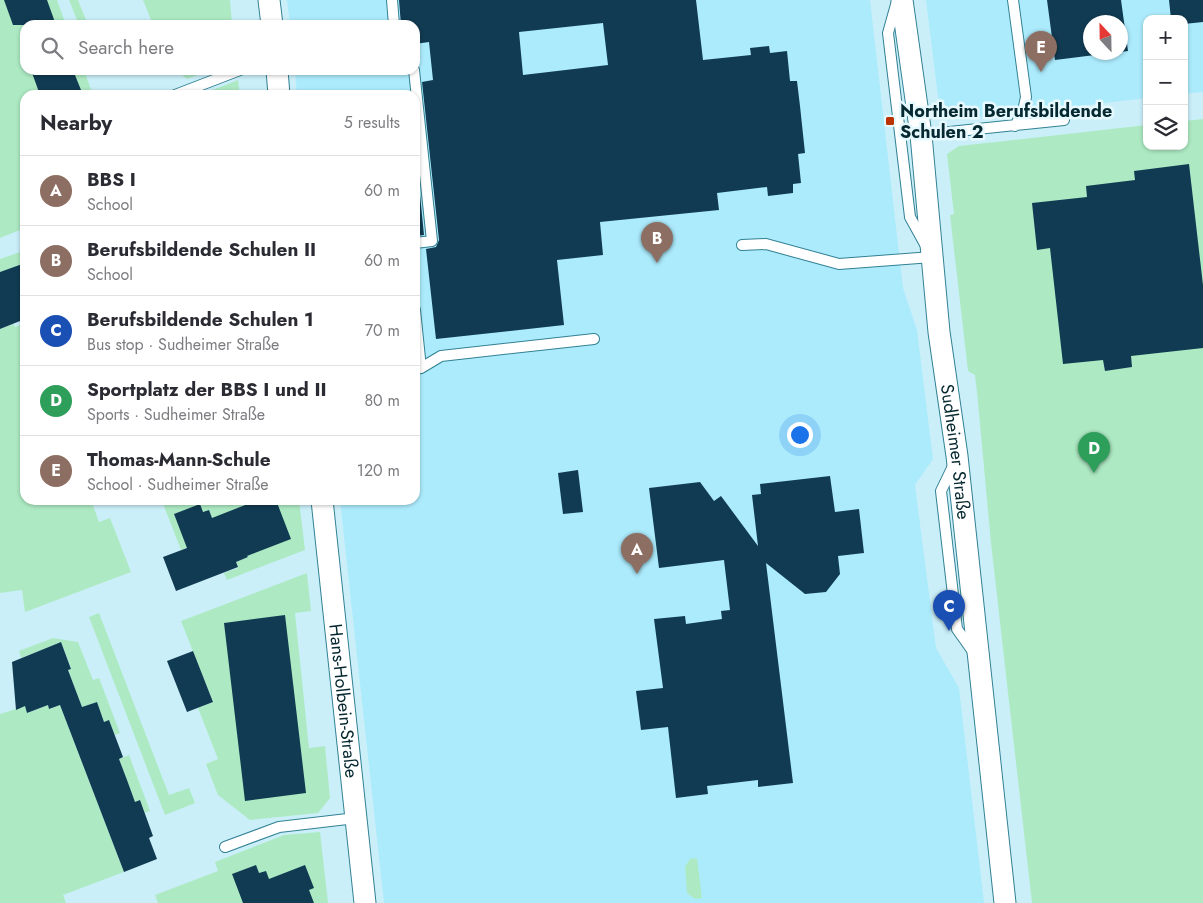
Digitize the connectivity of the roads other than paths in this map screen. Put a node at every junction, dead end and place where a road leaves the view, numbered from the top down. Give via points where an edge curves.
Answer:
1 (269, 0) edge
2 (392, 0) edge
3 (897, 0) edge
4 (902, 0) edge
5 (1014, 0) edge
6 (271, 20) edge
7 (394, 20) edge
8 (227, 75) edge
9 (277, 75) edge
10 (415, 75) edge
11 (188, 90) edge
12 (279, 90) edge
13 (416, 90) edge
14 (1064, 120) dead end
15 (1015, 126) junction
16 (420, 127) edge
17 (920, 135) junction
18 (420, 242) edge
19 (742, 246) dead end
20 (932, 257) junction
21 (594, 339) dead end
22 (420, 368) edge
23 (323, 505) edge
24 (356, 818) junction
25 (225, 847) dead end
26 (365, 903) edge
27 (1005, 903) edge

1 - 6 street
2 - 7 lane
3 - 20 lane via 888,33 910,216
4 - 17 street, Sudheimer Straße
5 - 15 lane via 1026,97
8 - 11 lane
9 - 12 street
10 - 13 lane
14 - 15 lane
15 - 17 lane
16 - 18 lane via 432,241
17 - 20 street, Sudheimer Straße
19 - 20 lane via 766,244 839,264
20 - 27 street, Sudheimer Straße via 939,332 958,456
21 - 22 lane via 441,356
23 - 24 street, Hans-Holbein-Straße
24 - 25 lane via 279,827
24 - 26 street, Hans-Holbein-Straße

